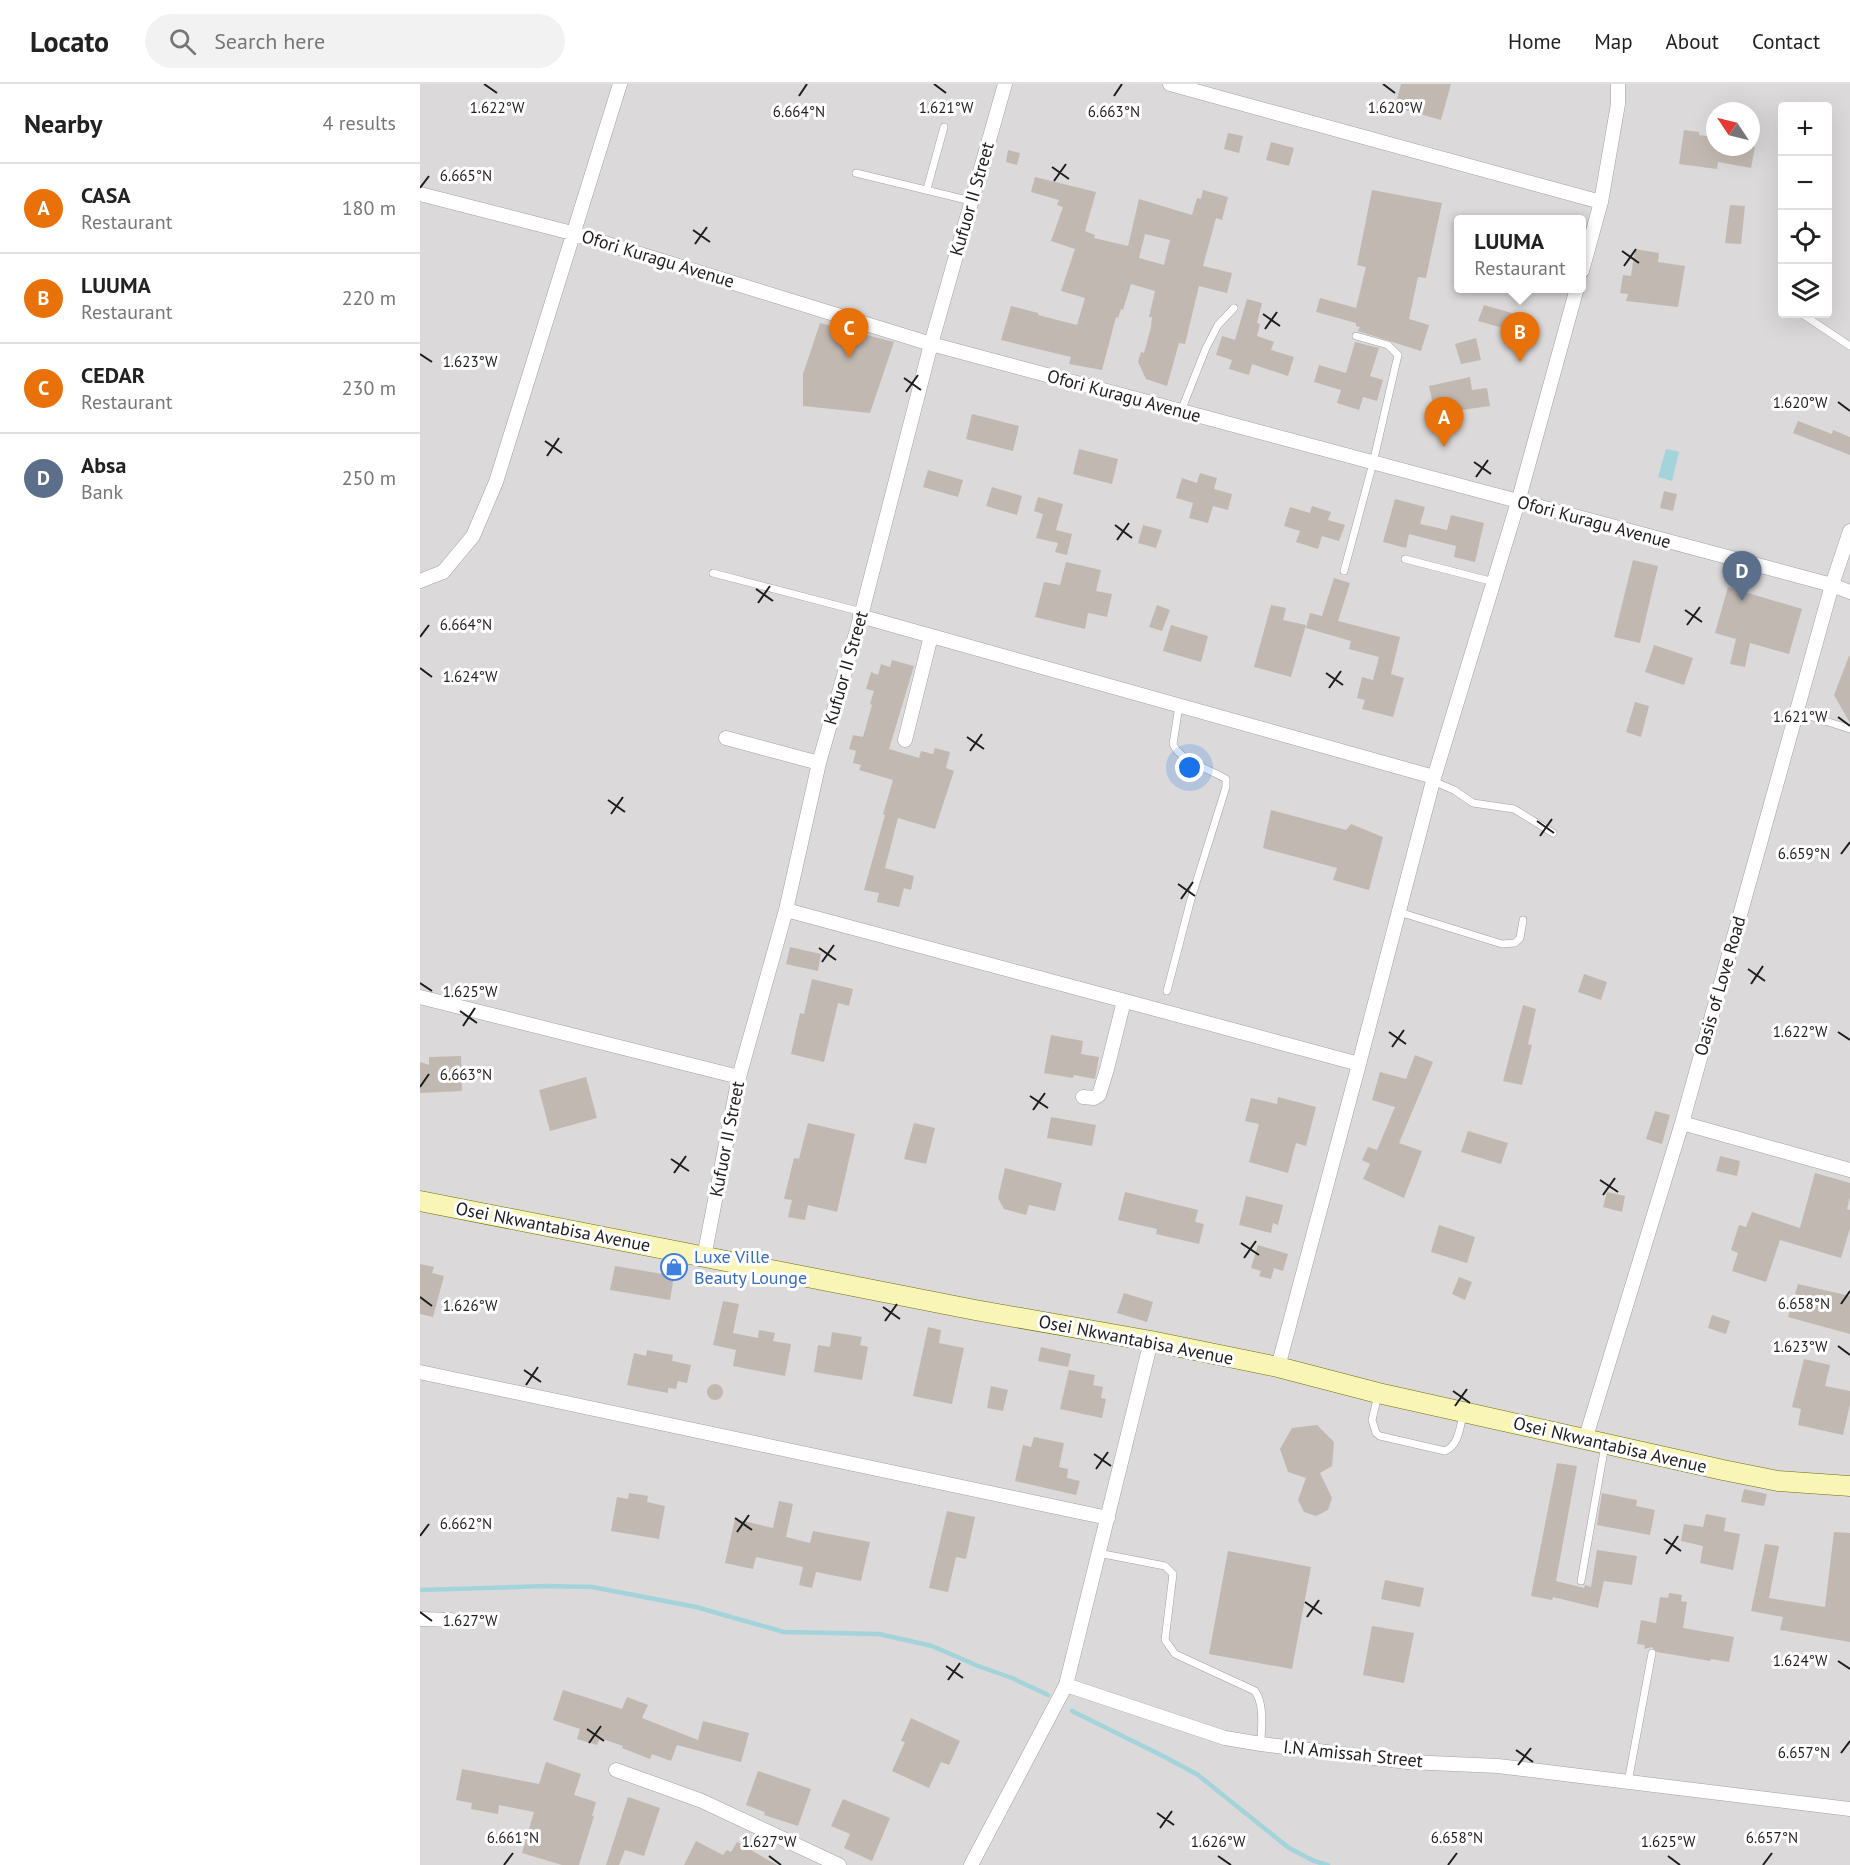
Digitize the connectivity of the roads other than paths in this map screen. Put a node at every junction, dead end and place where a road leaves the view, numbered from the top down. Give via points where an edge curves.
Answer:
1 (620, 84) edge
2 (1005, 84) edge
3 (1170, 84) edge
4 (1618, 84) edge
5 (944, 127) dead end
6 (856, 173) dead end
7 (927, 189) junction
8 (420, 194) edge
9 (971, 201) junction
10 (1600, 202) junction
11 (572, 233) junction
12 (1586, 253) edge
13 (1576, 293) edge
14 (1234, 308) dead end
15 (1808, 318) edge
16 (1356, 336) dead end
17 (931, 344) junction
18 (1850, 346) edge
19 (1181, 411) junction
20 (1373, 463) junction
21 (1518, 502) junction
22 (1850, 531) edge
23 (1405, 559) dead end
24 (1344, 571) dead end
25 (713, 573) dead end
26 (420, 581) edge
27 (1494, 582) junction
28 (1832, 585) junction
29 (1850, 592) edge
30 (861, 614) junction
31 (931, 636) junction
32 (1179, 706) junction
33 (1797, 712) junction
34 (1850, 729) edge
35 (726, 738) dead end
36 (904, 740) dead end
37 (819, 763) junction
38 (1434, 779) junction
39 (1553, 833) dead end
40 (786, 910) junction
41 (1399, 912) junction
42 (1523, 920) dead end
43 (1167, 991) dead end
44 (420, 997) edge
45 (1124, 1001) junction
46 (1359, 1064) junction
47 (739, 1077) junction
48 (1083, 1097) dead end
49 (1682, 1123) junction
50 (1850, 1170) edge
51 (420, 1201) edge
52 (704, 1257) junction
53 (1151, 1341) junction
54 (1278, 1367) junction
55 (420, 1372) edge
56 (1378, 1393) junction
57 (1463, 1412) junction
58 (1585, 1440) junction
59 (1605, 1445) junction
60 (1850, 1486) edge
61 (1108, 1518) junction
62 (1098, 1553) junction
63 (1581, 1581) dead end
64 (420, 1619) edge
65 (451, 1620) dead end
66 (1652, 1653) dead end
67 (1066, 1685) junction
68 (1261, 1744) junction
69 (616, 1770) dead end
70 (1628, 1782) junction
71 (1850, 1809) edge
72 (839, 1865) edge
73 (971, 1865) edge

1 - 11 street
2 - 9 street, Kufuor II Street
3 - 10 street
4 - 10 street via 1618,104
5 - 7 lane
6 - 7 lane
7 - 9 lane
8 - 11 street, Ofori Kuragu Avenue
9 - 17 street, Kufuor II Street
10 - 12 street
11 - 17 street, Ofori Kuragu Avenue
11 - 26 street via 496,482 473,536 443,572
13 - 21 street
14 - 19 lane via 1218,325
15 - 18 lane
16 - 20 lane via 1388,345 1398,355
17 - 19 street, Ofori Kuragu Avenue
17 - 30 street, Kufuor II Street
19 - 20 street, Ofori Kuragu Avenue
20 - 21 street, Ofori Kuragu Avenue
20 - 24 lane
21 - 27 street
21 - 28 street, Ofori Kuragu Avenue
22 - 28 street, Oasis of Love Road
23 - 27 lane
25 - 30 lane
27 - 38 street
28 - 29 street, Ofori Kuragu Avenue
28 - 33 street, Oasis of Love Road
30 - 31 street
30 - 37 street, Kufuor II Street
31 - 32 street
31 - 36 street
32 - 38 street
32 - 43 lane via 1173,744 1176,750 1226,779 1226,788
33 - 34 lane
33 - 49 street, Oasis of Love Road
35 - 37 street
37 - 40 street, Kufuor II Street
38 - 39 lane via 1473,803 1514,809
38 - 41 street
40 - 45 street
40 - 47 street, Kufuor II Street
41 - 42 lane via 1502,944 1515,943 1520,938
41 - 46 street
44 - 47 street
45 - 46 street
45 - 48 street via 1099,1095
46 - 54 street
47 - 52 street, Kufuor II Street
49 - 50 street
49 - 58 street, Oasis of Love Road
51 - 52 street, Osei Nkwantabisa Avenue
52 - 53 street, Osei Nkwantabisa Avenue
53 - 54 street, Osei Nkwantabisa Avenue
53 - 61 street
54 - 56 street, Osei Nkwantabisa Avenue
55 - 61 street
56 - 57 street, Osei Nkwantabisa Avenue
56 - 57 lane via 1372,1420 1380,1436 1445,1450 1452,1448
57 - 58 street, Osei Nkwantabisa Avenue
58 - 59 street, Osei Nkwantabisa Avenue
59 - 60 street, Osei Nkwantabisa Avenue via 1778,1481
59 - 63 lane
61 - 62 street
62 - 67 street
62 - 68 lane via 1170,1569 1173,1574 1165,1640 1175,1654 1255,1691 1261,1709
64 - 65 street
66 - 70 lane
67 - 68 street, I.N Amissah Street via 1225,1738
67 - 73 street
68 - 70 street, I.N Amissah Street
69 - 72 street via 702,1801
70 - 71 street, I.N Amissah Street

